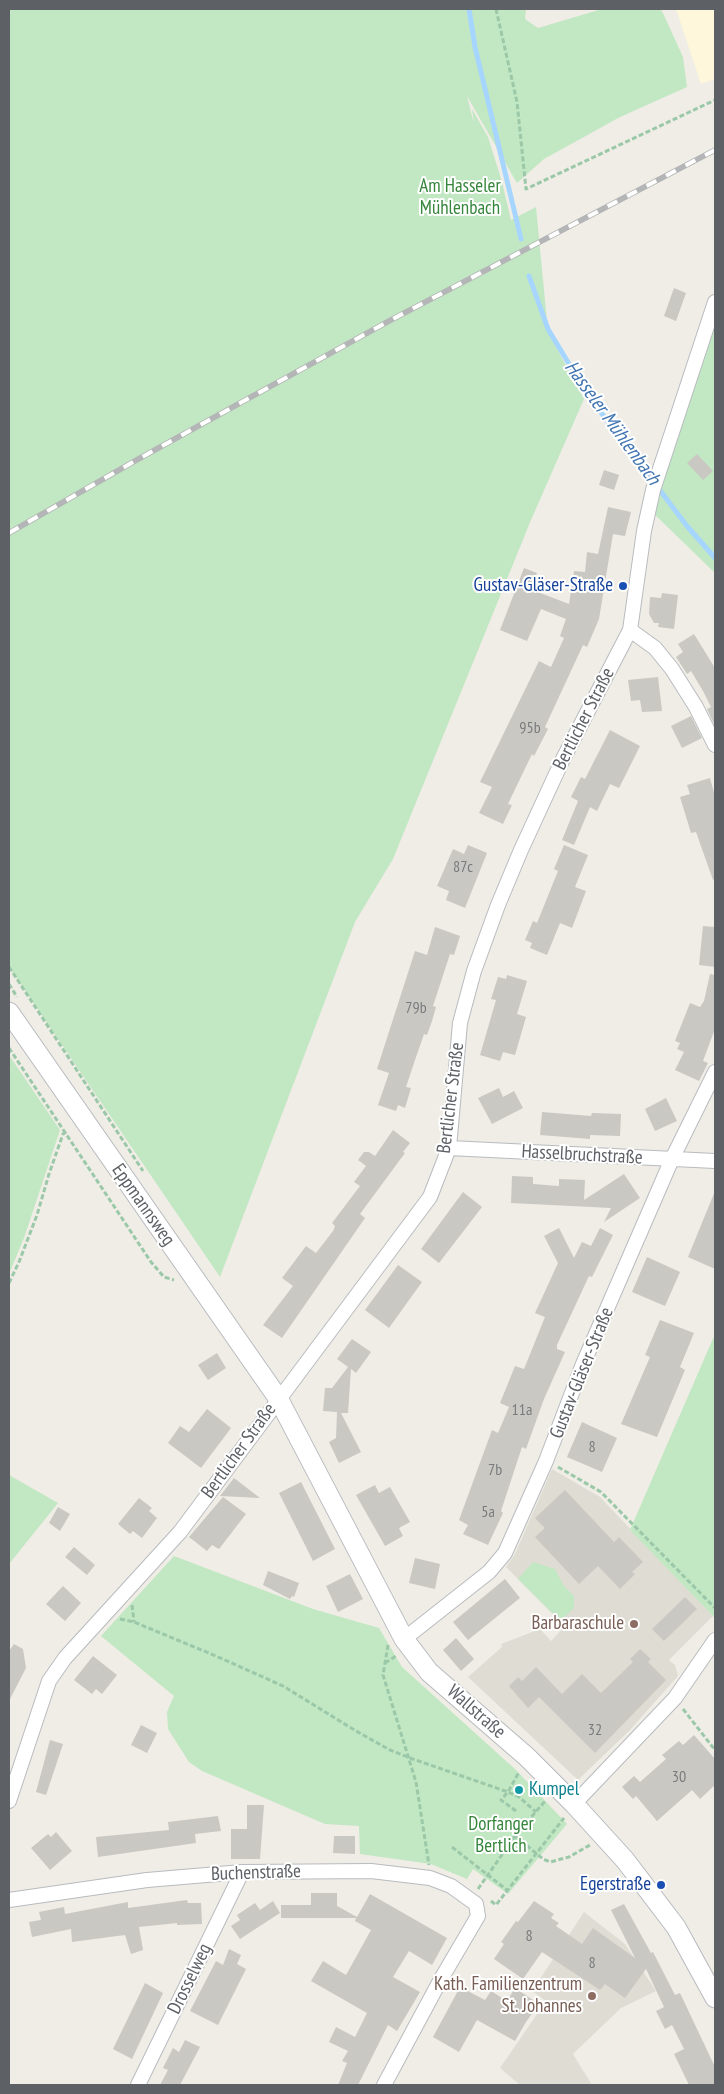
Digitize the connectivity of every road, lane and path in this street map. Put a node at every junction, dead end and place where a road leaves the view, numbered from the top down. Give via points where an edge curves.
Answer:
1 (496, 9) edge
2 (715, 100) edge
3 (715, 302) edge
4 (630, 630) junction
5 (715, 745) edge
6 (9, 967) edge
7 (9, 1012) edge
8 (9, 1048) edge
9 (715, 1072) edge
10 (82, 1120) junction
11 (65, 1132) junction
12 (449, 1148) junction
13 (672, 1160) junction
14 (715, 1161) edge
15 (145, 1174) dead end
16 (174, 1280) dead end
17 (9, 1283) edge
18 (278, 1398) junction
19 (546, 1460) junction
20 (715, 1608) edge
21 (108, 1610) junction
22 (402, 1636) junction
23 (715, 1640) edge
24 (675, 1698) junction
25 (715, 1750) edge
26 (410, 1758) junction
27 (528, 1776) dead end
28 (508, 1792) junction
29 (9, 1801) edge
30 (554, 1804) dead end
31 (566, 1810) junction
32 (516, 1811) dead end
33 (536, 1812) junction
34 (572, 1823) dead end
35 (515, 1836) junction
36 (584, 1837) dead end
37 (452, 1848) dead end
38 (535, 1853) junction
39 (242, 1872) junction
40 (488, 1875) junction
41 (430, 1878) junction
42 (507, 1890) junction
43 (476, 1895) junction
44 (9, 1900) edge
45 (490, 1900) dead end
46 (715, 1998) edge
47 (138, 2085) edge
48 (384, 2085) edge

1 - 2 path via 517,102 526,189
3 - 4 street, Bertlicher Straße via 653,490
4 - 5 street via 655,648 672,669
4 - 12 street, Bertlicher Straße via 562,761 521,850 474,971 460,1023
6 - 15 path
7 - 10 street, Eppmannsweg
8 - 11 path
9 - 13 street, Gustav-Gläser-Straße
10 - 11 path
10 - 18 street, Eppmannsweg
11 - 16 path via 151,1262 164,1277
11 - 17 path via 38,1215
12 - 13 street, Hasselbruchstraße
12 - 18 street, Bertlicher Straße via 430,1197
13 - 14 street, Hasselbruchstraße
13 - 19 street, Gustav-Gläser-Straße via 583,1364
18 - 21 street, Bertlicher Straße via 180,1532
18 - 22 street, Wallstraße
19 - 20 path via 601,1492
19 - 22 street, Gustav-Gläser-Straße via 505,1553 489,1572
21 - 26 path via 116,1618 134,1622 283,1686 356,1732
21 - 29 street, Bertlicher Straße via 49,1681
22 - 26 path via 389,1641 383,1675
22 - 31 street, Wallstraße via 429,1672 527,1757
23 - 24 street
24 - 25 path
24 - 31 street
26 - 28 path
26 - 41 path
27 - 28 path via 520,1769
28 - 32 path via 501,1800
28 - 33 path
30 - 33 path via 549,1797
31 - 34 path
31 - 38 path
31 - 46 street, Wallstraße via 631,1868 676,1927
33 - 35 path
35 - 38 path
35 - 40 path
36 - 38 path via 590,1844 558,1862 543,1859
37 - 40 path
38 - 42 path
39 - 41 street, Buchenstraße via 371,1871
39 - 44 street, Buchenstraße via 146,1880
39 - 47 street, Drosselweg
40 - 42 path
40 - 43 path
41 - 43 street, Buchenstraße
42 - 45 path via 496,1905
43 - 48 street via 478,1916 440,1979

